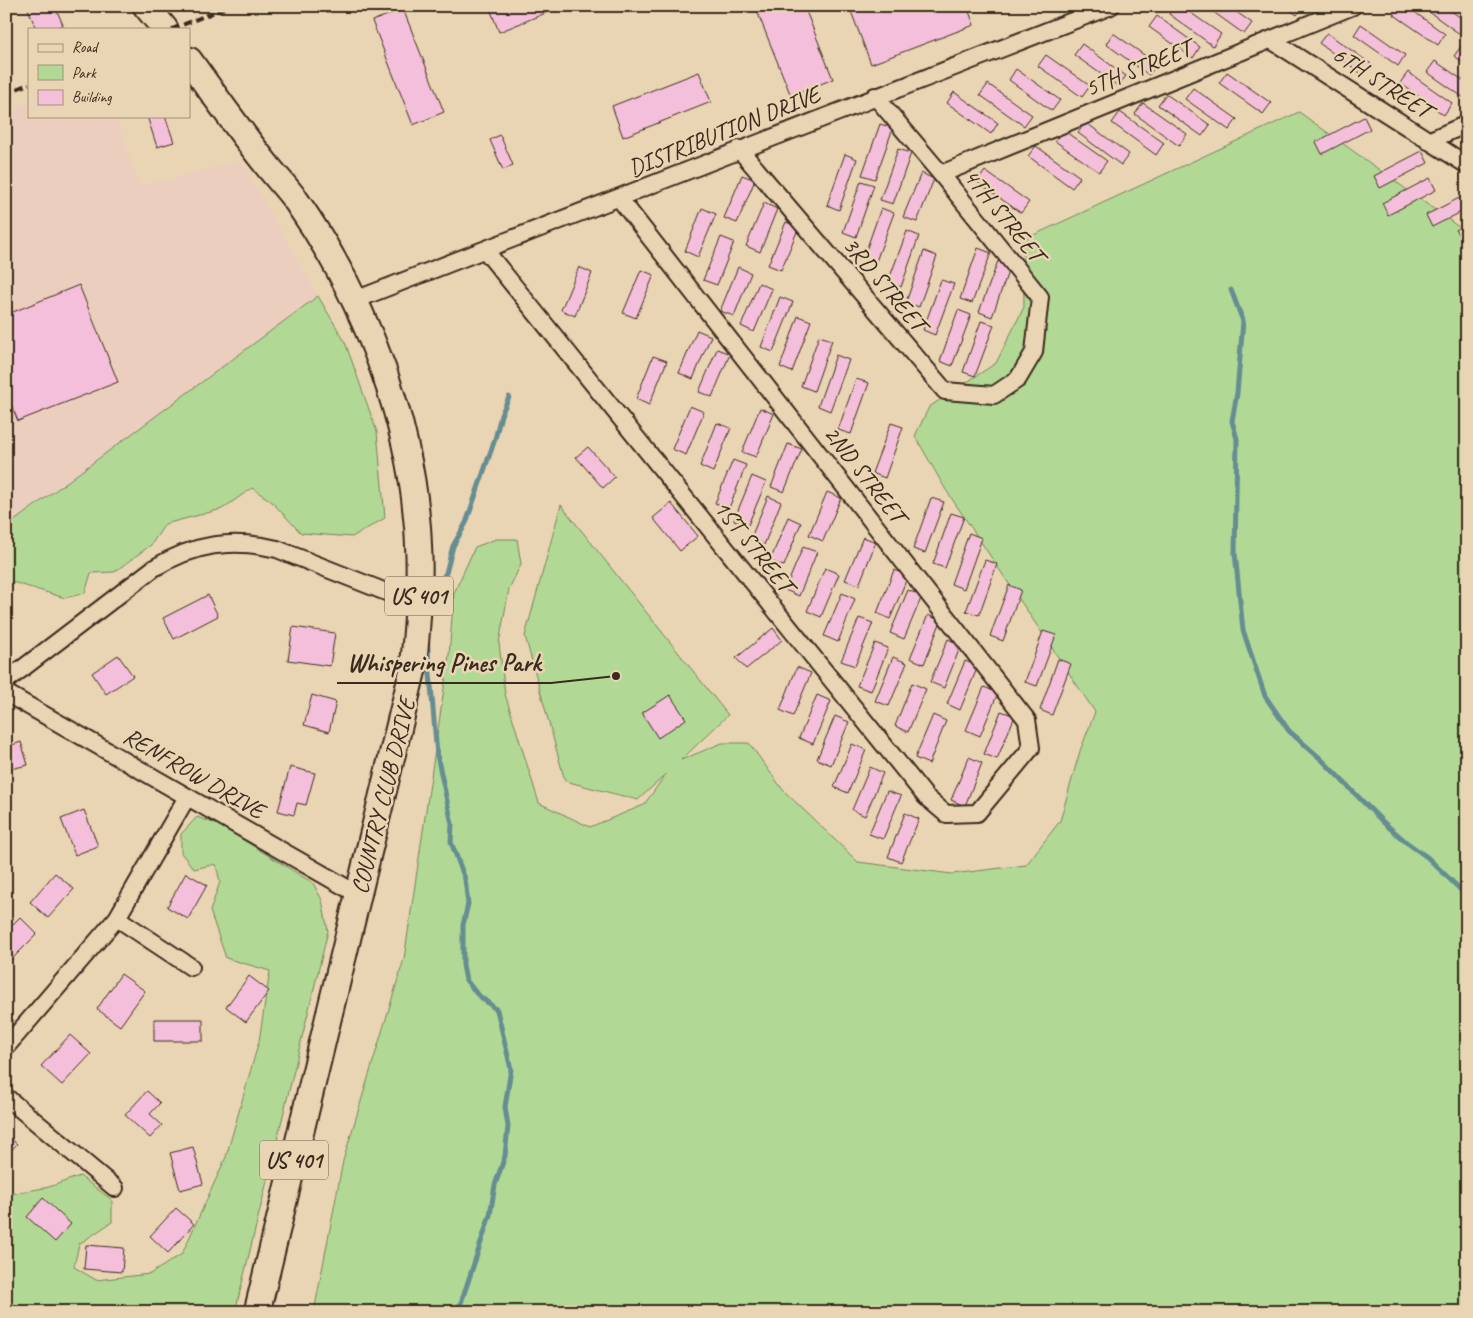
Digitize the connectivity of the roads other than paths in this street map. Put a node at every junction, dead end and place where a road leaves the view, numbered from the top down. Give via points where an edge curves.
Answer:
1 (146, 6) edge
2 (1111, 6) edge
3 (1353, 6) edge
4 (164, 28) edge
5 (1271, 40) junction
6 (190, 61) edge
7 (875, 96) junction
8 (1467, 124) edge
9 (1428, 140) junction
10 (738, 149) junction
11 (1467, 165) edge
12 (941, 174) junction
13 (619, 198) junction
14 (485, 250) junction
15 (354, 300) junction
16 (1018, 378) joint
17 (419, 605) junction
18 (6, 681) edge
19 (6, 693) edge
20 (1001, 783) joint
21 (187, 797) junction
22 (359, 895) junction
23 (118, 918) junction
24 (191, 967) dead end
25 (6, 1047) edge
26 (6, 1097) edge
27 (115, 1188) dead end
28 (258, 1312) edge

1 - 4 main road
2 - 7 street, DISTRIBUTION DRIVE
3 - 5 street, 5TH STREET
5 - 9 street, 6TH STREET
5 - 12 street, 5TH STREET
6 - 15 main road, COUNTRY CLUB DRIVE / US 401 via 296,200
7 - 10 street, DISTRIBUTION DRIVE
7 - 12 street, 4TH STREET
8 - 9 street
9 - 11 street, 6TH STREET
10 - 13 street, DISTRIBUTION DRIVE
10 - 16 street, 3RD STREET via 945,391 994,395
12 - 16 street, 4TH STREET via 1040,297 1034,352
13 - 14 street, DISTRIBUTION DRIVE
13 - 20 street, 2ND STREET via 1027,720 1031,748
14 - 15 street, DISTRIBUTION DRIVE
14 - 20 street, 1ST STREET via 926,797 946,814 976,813
15 - 17 main road, COUNTRY CLUB DRIVE / US 401 via 384,375 409,469 419,554
17 - 18 street via 277,549 234,542 213,543 172,556
17 - 22 main road, COUNTRY CLUB DRIVE / US 401 via 413,669
19 - 21 street, RENFROW DRIVE
21 - 22 street, RENFROW DRIVE
21 - 23 street
22 - 28 main road, COUNTRY CLUB DRIVE / US 401
23 - 24 street
23 - 25 street
26 - 27 street

